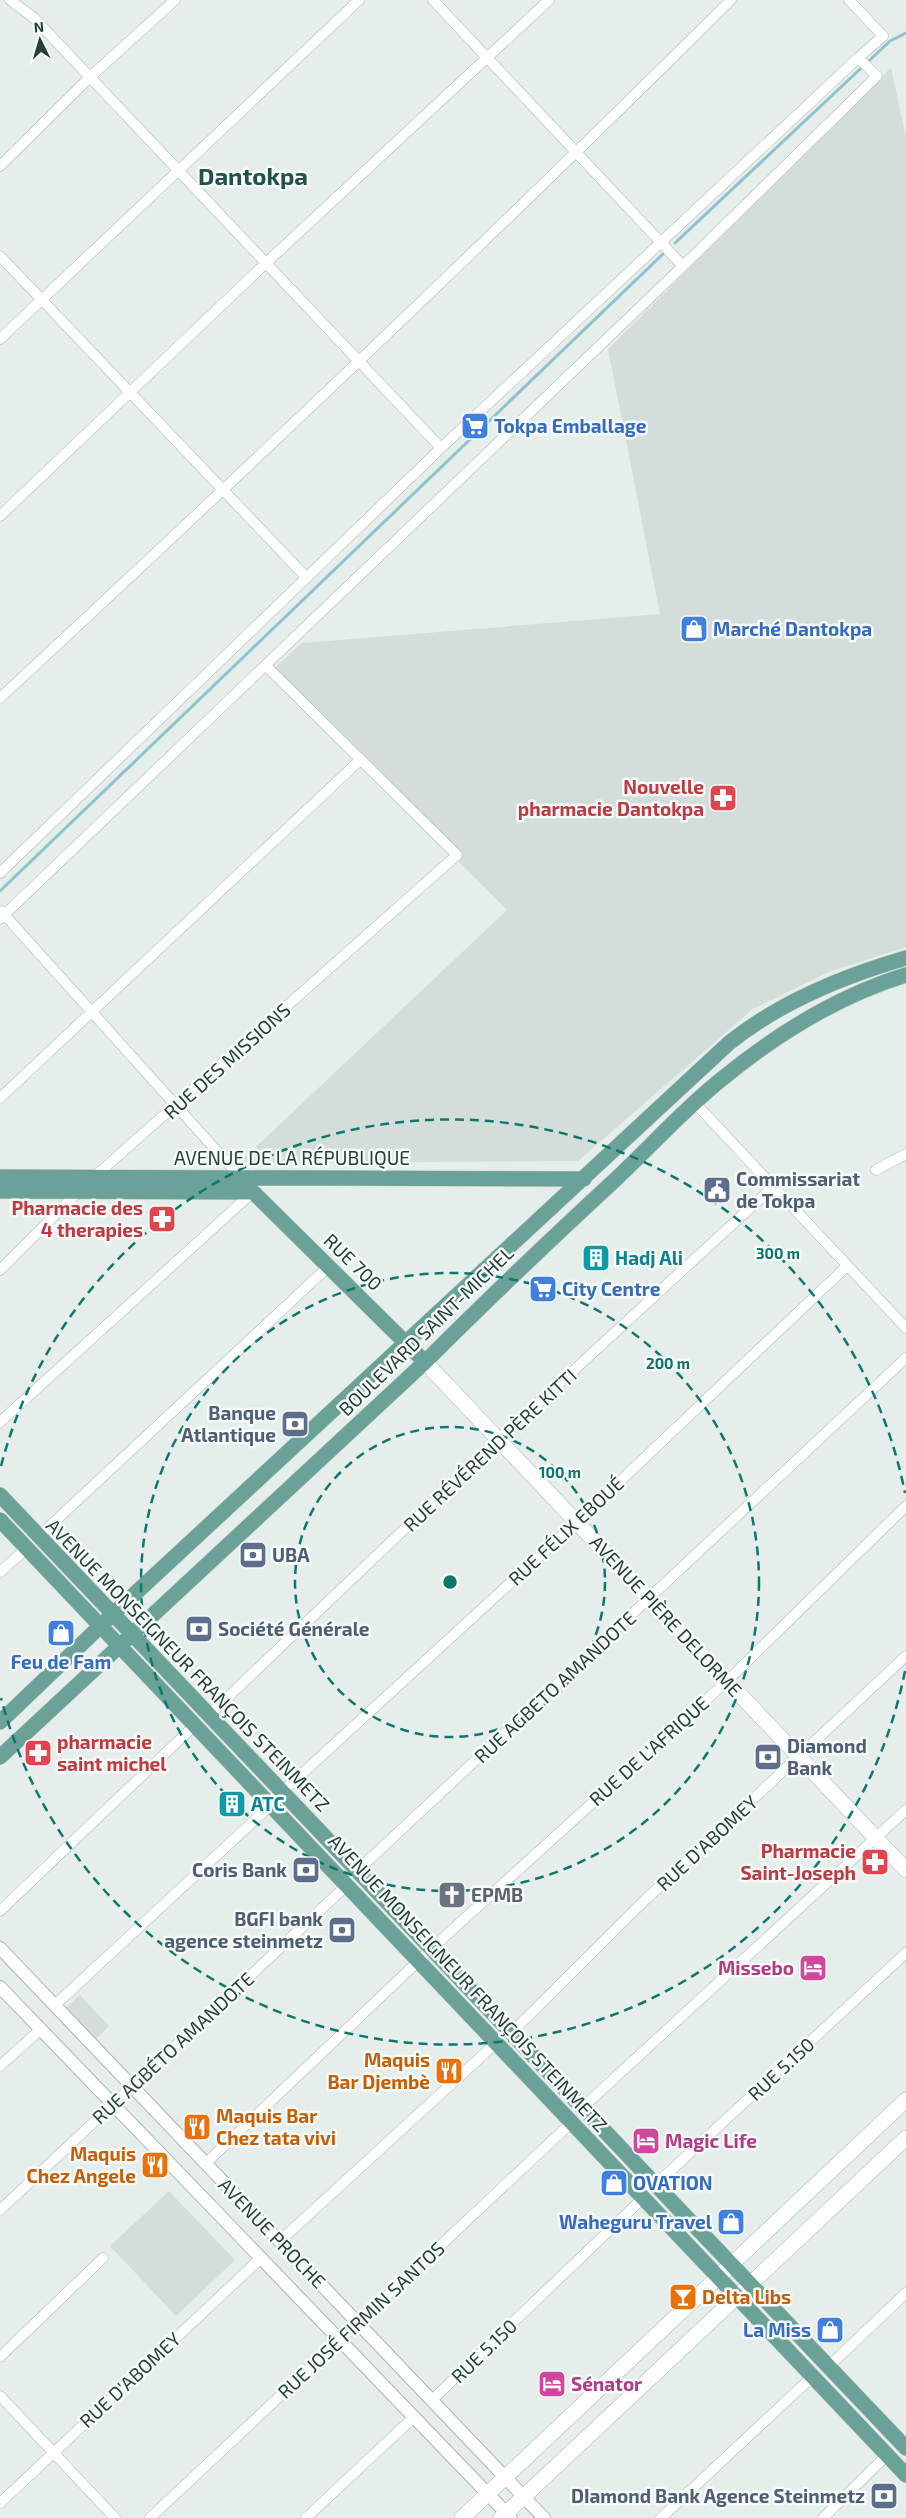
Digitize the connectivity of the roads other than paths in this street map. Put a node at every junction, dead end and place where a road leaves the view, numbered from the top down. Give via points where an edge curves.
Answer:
1 (10, 0) edge
2 (175, 0) edge
3 (359, 0) edge
4 (433, 0) edge
5 (549, 0) edge
6 (731, 0) edge
7 (849, 0) edge
8 (487, 58) junction
9 (858, 58) junction
10 (90, 77) junction
11 (576, 153) junction
12 (0, 166) edge
13 (178, 170) junction
14 (660, 242) junction
15 (0, 256) edge
16 (266, 263) junction
17 (683, 266) junction
18 (42, 300) junction
19 (0, 339) edge
20 (359, 362) junction
21 (131, 393) junction
22 (441, 448) junction
23 (224, 490) junction
24 (0, 516) edge
25 (307, 578) junction
26 (266, 666) junction
27 (0, 698) edge
28 (359, 761) junction
29 (0, 873) edge
30 (2, 914) edge
31 (906, 958) edge
32 (906, 975) edge
33 (92, 1012) junction
34 (0, 1098) edge
35 (695, 1103) junction
36 (177, 1106) junction
37 (906, 1154) edge
38 (876, 1170) dead end
39 (0, 1177) edge
40 (94, 1177) junction
41 (240, 1178) junction
42 (584, 1179) junction
43 (773, 1188) junction
44 (0, 1192) edge
45 (79, 1192) junction
46 (253, 1192) junction
47 (329, 1266) junction
48 (847, 1266) junction
49 (0, 1270) edge
50 (906, 1328) edge
51 (406, 1342) junction
52 (906, 1358) edge
53 (425, 1362) junction
54 (0, 1422) edge
55 (499, 1439) junction
56 (0, 1496) edge
57 (906, 1506) edge
58 (0, 1520) edge
59 (577, 1522) junction
60 (39, 1536) junction
61 (27, 1548) junction
62 (0, 1572) edge
63 (650, 1599) junction
64 (112, 1614) junction
65 (101, 1626) junction
66 (131, 1633) junction
67 (118, 1644) junction
68 (906, 1656) edge
69 (727, 1681) junction
70 (209, 1715) junction
71 (0, 1722) edge
72 (195, 1725) junction
73 (0, 1757) edge
74 (799, 1758) junction
75 (282, 1792) junction
76 (271, 1805) junction
77 (906, 1810) edge
78 (876, 1838) junction
79 (906, 1870) edge
80 (357, 1871) junction
81 (347, 1885) junction
82 (0, 1910) edge
83 (0, 1948) edge
84 (431, 1949) junction
85 (906, 1953) edge
86 (419, 1961) junction
87 (0, 1986) edge
88 (55, 2005) junction
89 (41, 2029) junction
90 (511, 2033) junction
91 (496, 2043) junction
92 (0, 2066) edge
93 (132, 2086) junction
94 (906, 2100) edge
95 (113, 2104) junction
96 (582, 2108) junction
97 (572, 2122) junction
98 (906, 2138) edge
99 (206, 2163) junction
100 (655, 2184) junction
101 (643, 2198) junction
102 (0, 2210) edge
103 (280, 2240) junction
104 (103, 2258) dead end
105 (261, 2258) junction
106 (732, 2265) junction
107 (720, 2278) junction
108 (750, 2284) junction
109 (906, 2293) edge
110 (737, 2296) junction
111 (358, 2323) junction
112 (340, 2340) junction
113 (0, 2357) edge
114 (828, 2367) junction
115 (813, 2376) junction
116 (0, 2396) edge
117 (432, 2400) junction
118 (414, 2417) junction
119 (904, 2443) edge
120 (54, 2453) junction
121 (887, 2455) junction
122 (906, 2475) edge
123 (507, 2478) junction
124 (488, 2494) junction
125 (525, 2497) junction
126 (0, 2503) edge
127 (506, 2516) edge
128 (115, 2518) edge
129 (150, 2518) edge
130 (306, 2518) edge
131 (462, 2518) edge
132 (544, 2518) edge
133 (660, 2518) edge
134 (823, 2518) edge

1 - 10 street via 34,18
2 - 10 street
3 - 13 street
4 - 8 street
5 - 8 street
6 - 11 street
7 - 9 street via 883,36
8 - 11 street
8 - 16 street
9 - 14 street
9 - 17 street via 877,76
10 - 12 street
10 - 13 street
11 - 14 street
11 - 20 street
13 - 16 street
13 - 18 street
14 - 17 street
14 - 22 street
15 - 18 street
16 - 20 street
16 - 21 street
17 - 26 street
18 - 19 street
18 - 21 street
20 - 22 street
20 - 23 street
21 - 23 street
21 - 24 street
22 - 25 street
23 - 25 street
23 - 27 street
25 - 29 street
26 - 28 street
26 - 30 street
28 - 33 street
28 - 36 street, RUE DES MISSIONS via 457,855
30 - 33 street
31 - 42 main road, BOULEVARD SAINT-MICHEL via 814,991 742,1032 677,1089
32 - 35 main road, BOULEVARD SAINT-MICHEL via 842,999 792,1027 721,1079
33 - 34 street
33 - 36 street
35 - 43 street
35 - 53 main road, BOULEVARD SAINT-MICHEL
36 - 40 street, RUE DES MISSIONS
36 - 41 street
37 - 38 street
39 - 40 main road, AVENUE DE LA RÉPUBLIQUE
40 - 41 main road, AVENUE DE LA RÉPUBLIQUE
40 - 45 street, RUE DES MISSIONS
41 - 42 main road, AVENUE DE LA RÉPUBLIQUE
41 - 46 street
42 - 51 main road, BOULEVARD SAINT-MICHEL
43 - 48 street
43 - 55 street, RUE RÉVÉREND PÈRE KITTI
44 - 45 main road, AVENUE DE LA RÉPUBLIQUE
45 - 46 main road, AVENUE DE LA RÉPUBLIQUE
45 - 49 street, RUE DES MISSIONS
46 - 47 main road, RUE 700
46 - 54 street
47 - 51 main road, RUE 700
47 - 60 street
48 - 50 street
48 - 59 street, RUE FÉLIX EBOUÉ
51 - 53 main road, RUE 700
51 - 64 main road, BOULEVARD SAINT-MICHEL
52 - 63 street, RUE AGBETO AMANDOTE
53 - 55 main road, AVENUE PIÈRE DELORME
53 - 66 main road, BOULEVARD SAINT-MICHEL
55 - 59 main road, AVENUE PIÈRE DELORME
55 - 70 street, RUE RÉVÉREND PÈRE KITTI
56 - 60 main road, AVENUE MONSEIGNEUR FRANÇOIS STEINMETZ
57 - 69 street, RUE DE L'AFRIQUE
58 - 61 main road, AVENUE MONSEIGNEUR FRANÇOIS STEINMETZ
59 - 63 main road, AVENUE PIÈRE DELORME
59 - 75 street, RUE FÉLIX EBOUÉ
60 - 64 main road, AVENUE MONSEIGNEUR FRANÇOIS STEINMETZ
61 - 62 street
61 - 65 main road, AVENUE MONSEIGNEUR FRANÇOIS STEINMETZ
63 - 69 main road, AVENUE PIÈRE DELORME
63 - 80 street, RUE AGBETO AMANDOTE
64 - 65 main road, BOULEVARD SAINT-MICHEL
64 - 66 main road, AVENUE MONSEIGNEUR FRANÇOIS STEINMETZ
65 - 67 main road, AVENUE MONSEIGNEUR FRANÇOIS STEINMETZ
65 - 71 main road, BOULEVARD SAINT-MICHEL
66 - 67 main road, BOULEVARD SAINT-MICHEL
66 - 70 main road, AVENUE MONSEIGNEUR FRANÇOIS STEINMETZ
67 - 72 main road, AVENUE MONSEIGNEUR FRANÇOIS STEINMETZ
67 - 73 main road, BOULEVARD SAINT-MICHEL
68 - 74 street, RUE D'ABOMEY
69 - 74 main road, AVENUE PIÈRE DELORME
69 - 84 street, RUE DE L'AFRIQUE
70 - 75 main road, AVENUE MONSEIGNEUR FRANÇOIS STEINMETZ
72 - 76 main road, AVENUE MONSEIGNEUR FRANÇOIS STEINMETZ
72 - 82 street
74 - 78 main road, AVENUE PIÈRE DELORME
74 - 90 street, RUE D'ABOMEY via 646,1899
75 - 80 main road, AVENUE MONSEIGNEUR FRANÇOIS STEINMETZ
76 - 81 main road, AVENUE MONSEIGNEUR FRANÇOIS STEINMETZ
76 - 88 street
77 - 78 street
78 - 79 main road, AVENUE PIÈRE DELORME
78 - 96 street
80 - 84 main road, AVENUE MONSEIGNEUR FRANÇOIS STEINMETZ
81 - 86 main road, AVENUE MONSEIGNEUR FRANÇOIS STEINMETZ
81 - 93 street, RUE AGBÉTO AMANDOTE
83 - 88 street, AVENUE PROCHE
84 - 86 street, RUE DE L'AFRIQUE
84 - 90 main road, AVENUE MONSEIGNEUR FRANÇOIS STEINMETZ
85 - 100 street, RUE 5.150
86 - 91 main road, AVENUE MONSEIGNEUR FRANÇOIS STEINMETZ
86 - 99 street, RUE DE L'AFRIQUE
87 - 89 street, AVENUE PROCHE
88 - 93 street, AVENUE PROCHE
89 - 92 street
89 - 95 street, AVENUE PROCHE
90 - 96 main road, AVENUE MONSEIGNEUR FRANÇOIS STEINMETZ
91 - 97 main road, AVENUE MONSEIGNEUR FRANÇOIS STEINMETZ
91 - 103 street
93 - 95 street, RUE AGBÉTO AMANDOTE
93 - 99 street, AVENUE PROCHE
94 - 106 main road
95 - 102 street, RUE AGBÉTO AMANDOTE
95 - 105 street, AVENUE PROCHE
96 - 100 main road, AVENUE MONSEIGNEUR FRANÇOIS STEINMETZ
97 - 101 main road, AVENUE MONSEIGNEUR FRANÇOIS STEINMETZ
97 - 111 street, RUE JOSÉ FIRMIN SANTOS
98 - 108 main road
99 - 103 street, AVENUE PROCHE
100 - 106 main road, AVENUE MONSEIGNEUR FRANÇOIS STEINMETZ
101 - 107 main road, AVENUE MONSEIGNEUR FRANÇOIS STEINMETZ
101 - 117 street, RUE 5.150
103 - 111 street, AVENUE PROCHE
104 - 113 street
105 - 112 street, AVENUE PROCHE
105 - 120 street, RUE D'ABOMEY
106 - 107 main road
106 - 108 main road, AVENUE MONSEIGNEUR FRANÇOIS STEINMETZ
107 - 110 main road, AVENUE MONSEIGNEUR FRANÇOIS STEINMETZ
107 - 123 main road
108 - 110 main road
108 - 114 main road, AVENUE MONSEIGNEUR FRANÇOIS STEINMETZ
109 - 114 street
110 - 115 main road, AVENUE MONSEIGNEUR FRANÇOIS STEINMETZ
110 - 125 main road
111 - 112 street, RUE JOSÉ FIRMIN SANTOS
111 - 117 street, AVENUE PROCHE
112 - 118 street, AVENUE PROCHE
112 - 129 street, RUE JOSÉ FIRMIN SANTOS
114 - 119 main road, AVENUE MONSEIGNEUR FRANÇOIS STEINMETZ
115 - 121 main road, AVENUE MONSEIGNEUR FRANÇOIS STEINMETZ
115 - 133 street
116 - 120 street
117 - 123 street, AVENUE PROCHE
118 - 124 street, AVENUE PROCHE
118 - 130 street
120 - 126 street, RUE D'ABOMEY
120 - 128 street
121 - 122 main road, AVENUE MONSEIGNEUR FRANÇOIS STEINMETZ
121 - 134 street
123 - 124 main road
123 - 125 street, AVENUE PROCHE
124 - 127 street, AVENUE PROCHE
124 - 131 main road
125 - 127 main road
125 - 132 street, AVENUE PROCHE

